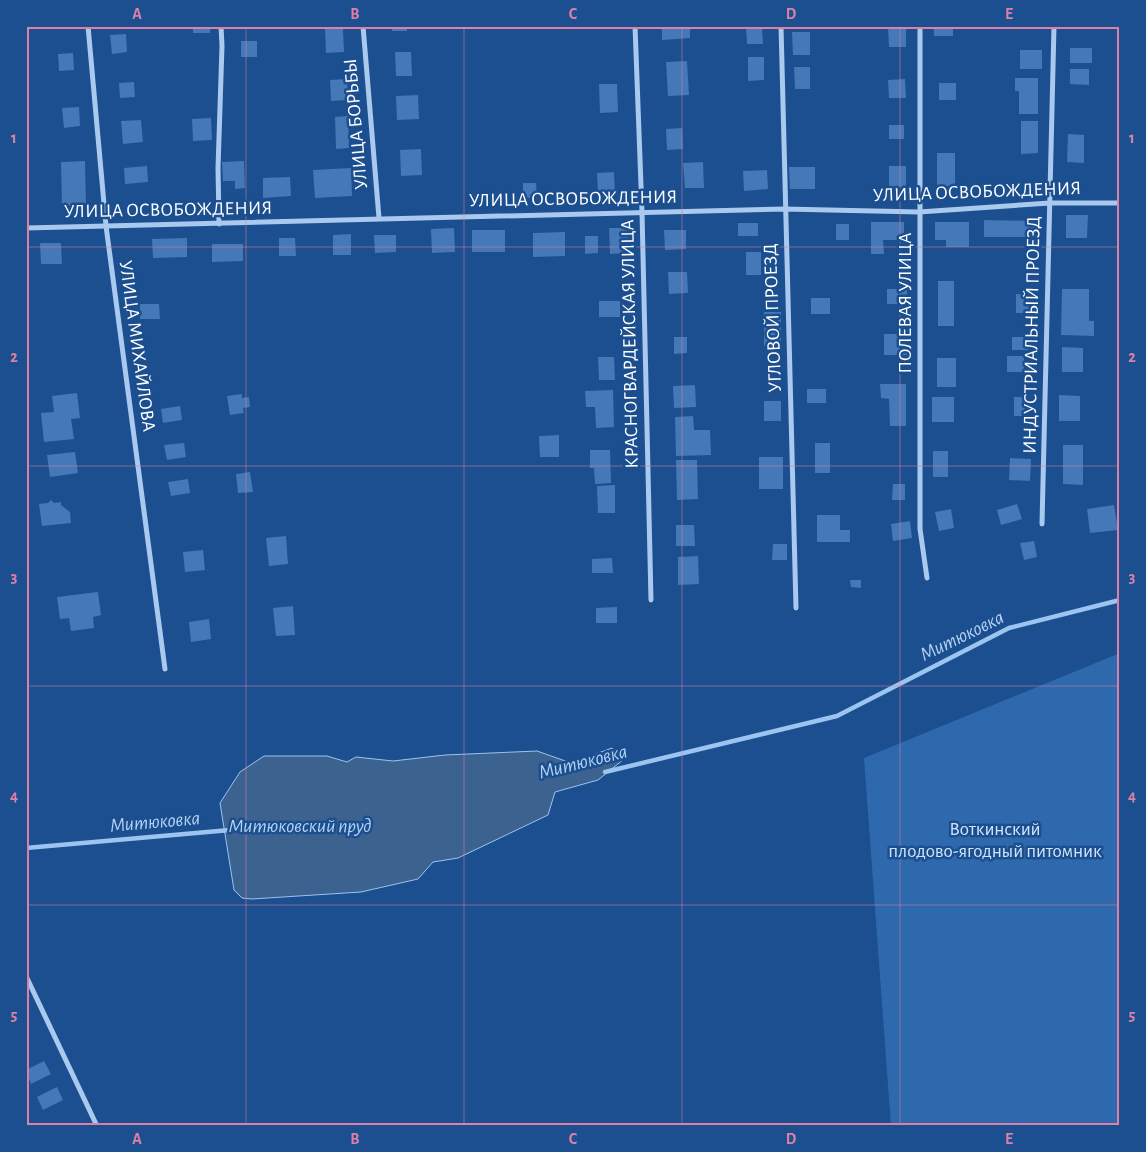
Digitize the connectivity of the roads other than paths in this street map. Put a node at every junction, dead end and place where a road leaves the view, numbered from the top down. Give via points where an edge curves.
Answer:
1 (88, 26) edge
2 (221, 26) edge
3 (363, 26) edge
4 (635, 26) edge
5 (781, 26) edge
6 (920, 26) edge
7 (1054, 26) edge
8 (1120, 202) edge
9 (1050, 204) junction
10 (784, 209) junction
11 (642, 212) junction
12 (919, 212) junction
13 (379, 218) junction
14 (219, 224) junction
15 (106, 226) junction
16 (26, 228) edge
17 (1042, 524) dead end
18 (927, 578) dead end
19 (651, 600) dead end
20 (796, 608) dead end
21 (165, 669) dead end
22 (26, 976) edge
23 (97, 1126) edge

1 - 15 street, УЛИЦА МИХАЙЛОВА
2 - 14 street
3 - 13 street, УЛИЦА БОРЬБЫ
4 - 11 street, КРАСНОГВАРДЕЙСКАЯ УЛИЦА
5 - 10 street, УГЛОВОЙ ПРОЕЗД
6 - 12 street, ПОЛЕВАЯ УЛИЦА
7 - 9 street, ИНДУСТРИАЛЬНЫЙ ПРОЕЗД
8 - 9 street, УЛИЦА ОСВОБОЖДЕНИЯ
9 - 12 street, УЛИЦА ОСВОБОЖДЕНИЯ
9 - 17 street, ИНДУСТРИАЛЬНЫЙ ПРОЕЗД
10 - 11 street, УЛИЦА ОСВОБОЖДЕНИЯ
10 - 12 street, УЛИЦА ОСВОБОЖДЕНИЯ
10 - 20 street, УГЛОВОЙ ПРОЕЗД
11 - 13 street, УЛИЦА ОСВОБОЖДЕНИЯ
11 - 19 street, КРАСНОГВАРДЕЙСКАЯ УЛИЦА
12 - 18 street, ПОЛЕВАЯ УЛИЦА via 920,529
13 - 14 street, УЛИЦА ОСВОБОЖДЕНИЯ
14 - 15 street, УЛИЦА ОСВОБОЖДЕНИЯ
15 - 16 street, УЛИЦА ОСВОБОЖДЕНИЯ
15 - 21 street, УЛИЦА МИХАЙЛОВА
22 - 23 street

